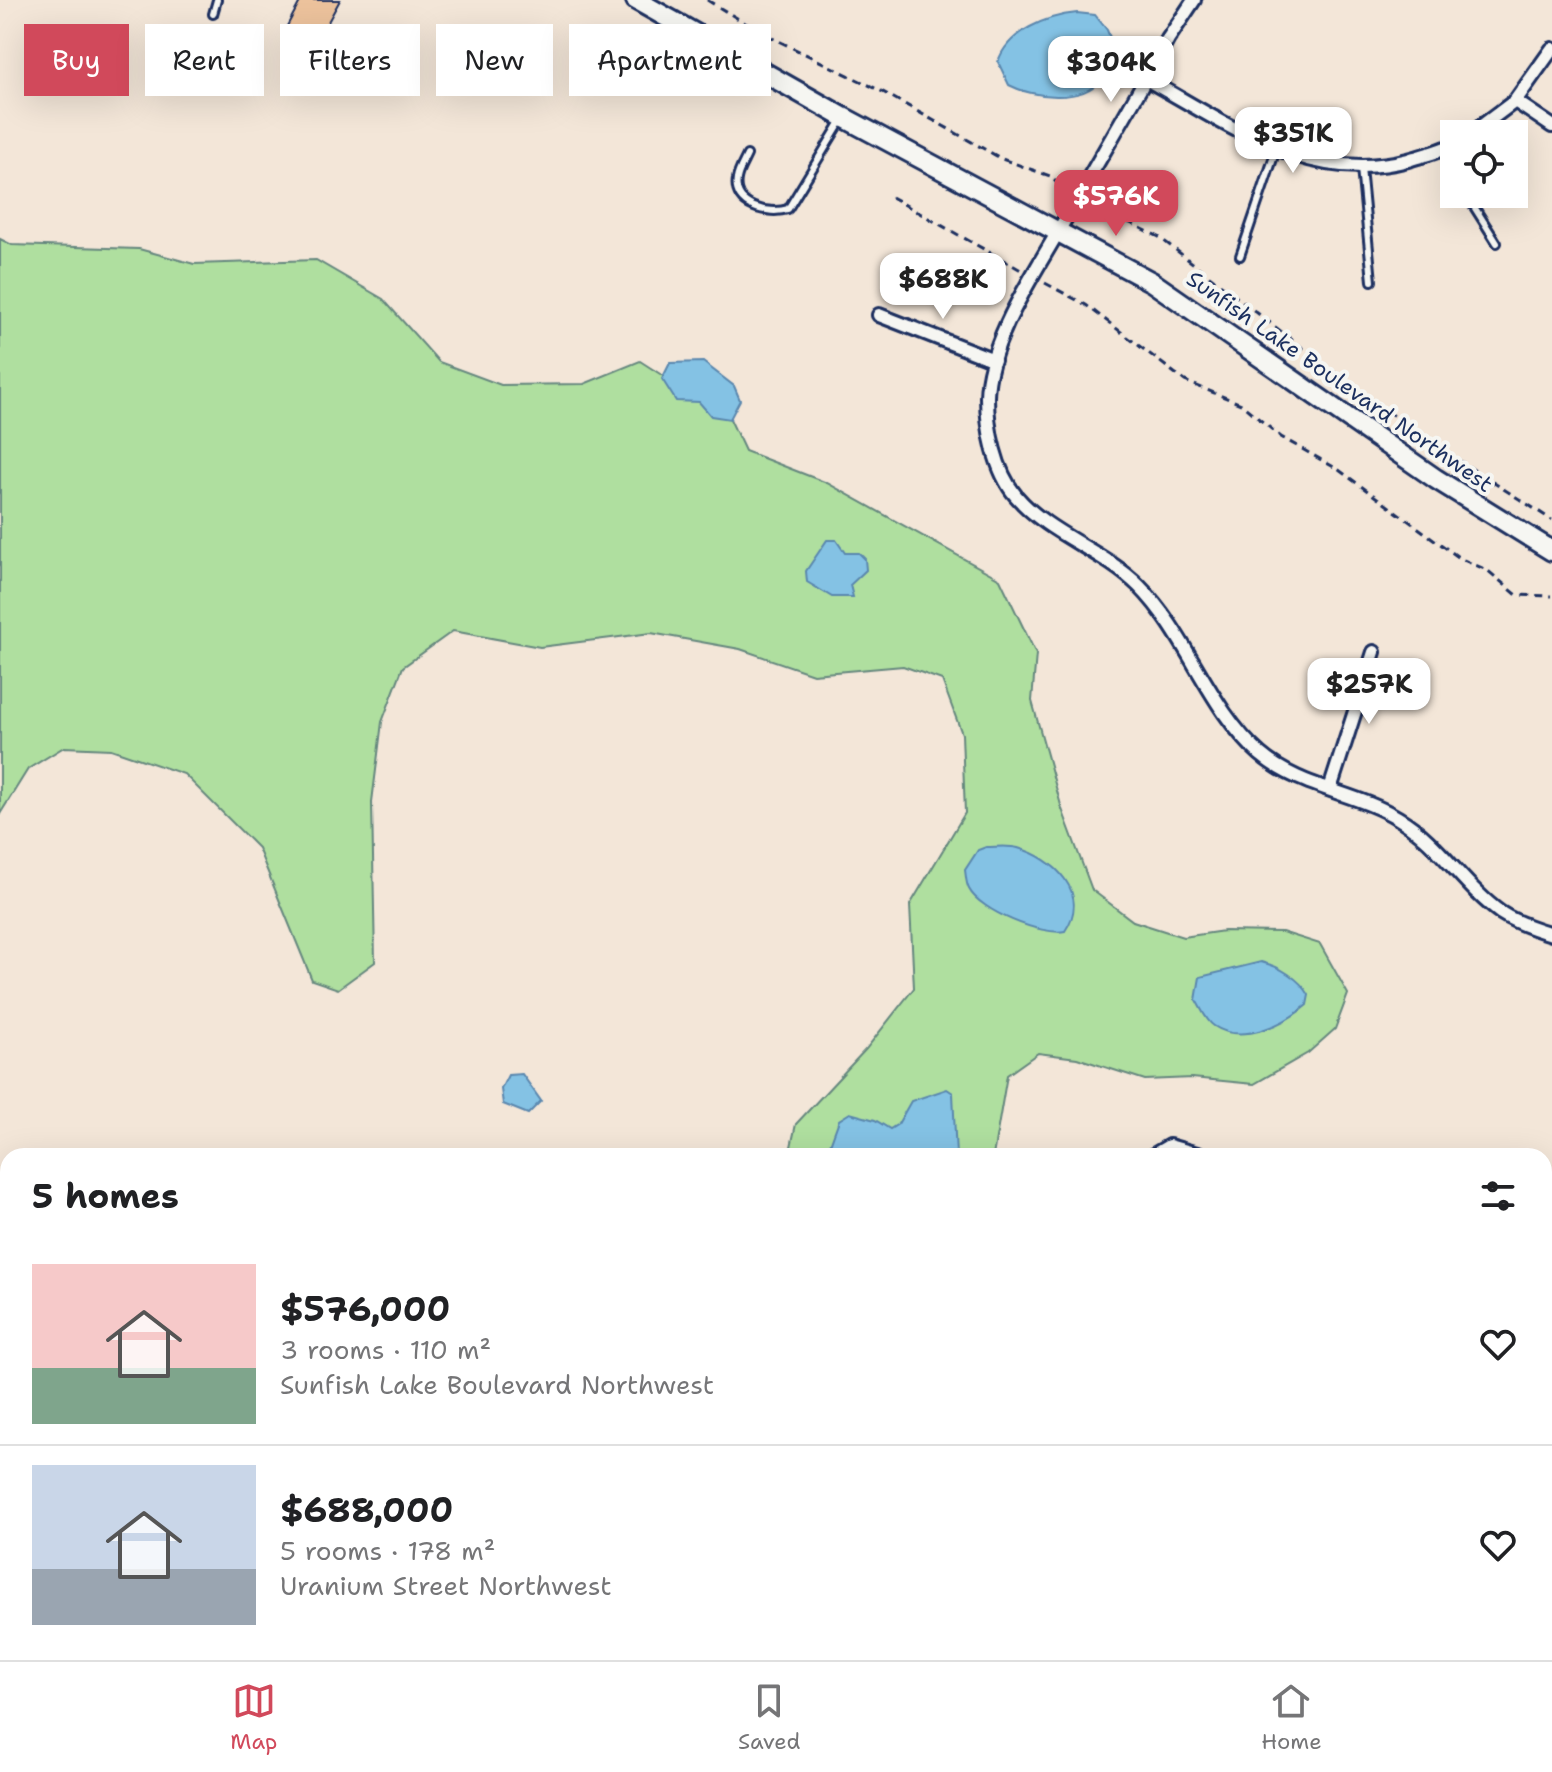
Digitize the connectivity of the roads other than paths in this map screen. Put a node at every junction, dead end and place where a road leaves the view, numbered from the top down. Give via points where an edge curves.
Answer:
1 (217, 0) edge
2 (636, 0) edge
3 (1191, 1) edge
4 (213, 14) dead end
5 (1552, 49) edge
6 (1146, 79) junction
7 (1515, 101) junction
8 (843, 117) junction
9 (1490, 120) edge
10 (1552, 126) edge
11 (1440, 149) edge
12 (1276, 150) junction
13 (747, 155) dead end
14 (1361, 168) junction
15 (1475, 208) edge
16 (1059, 230) junction
17 (1497, 243) dead end
18 (1240, 256) dead end
19 (1372, 281) dead end
20 (879, 315) dead end
21 (994, 360) junction
22 (1552, 551) edge
23 (1374, 652) dead end
24 (1330, 789) junction
25 (1552, 934) edge

1 - 4 lane
2 - 8 street, Sunfish Lake Boulevard Northwest
3 - 6 street
5 - 7 street
6 - 12 street
6 - 16 street
7 - 9 street
7 - 10 street
8 - 13 lane via 788,209 772,214 755,209 739,194 736,180
8 - 16 street, Sunfish Lake Boulevard Northwest
11 - 14 street
12 - 14 street
12 - 18 lane
14 - 19 lane
15 - 17 lane
16 - 21 street
16 - 22 street, Sunfish Lake Boulevard Northwest via 1186,302 1436,479
20 - 21 street
21 - 24 street via 988,427 1015,494 1039,518 1136,583 1163,612 1234,726 1261,754
23 - 24 street
24 - 25 street via 1403,820 1503,914

